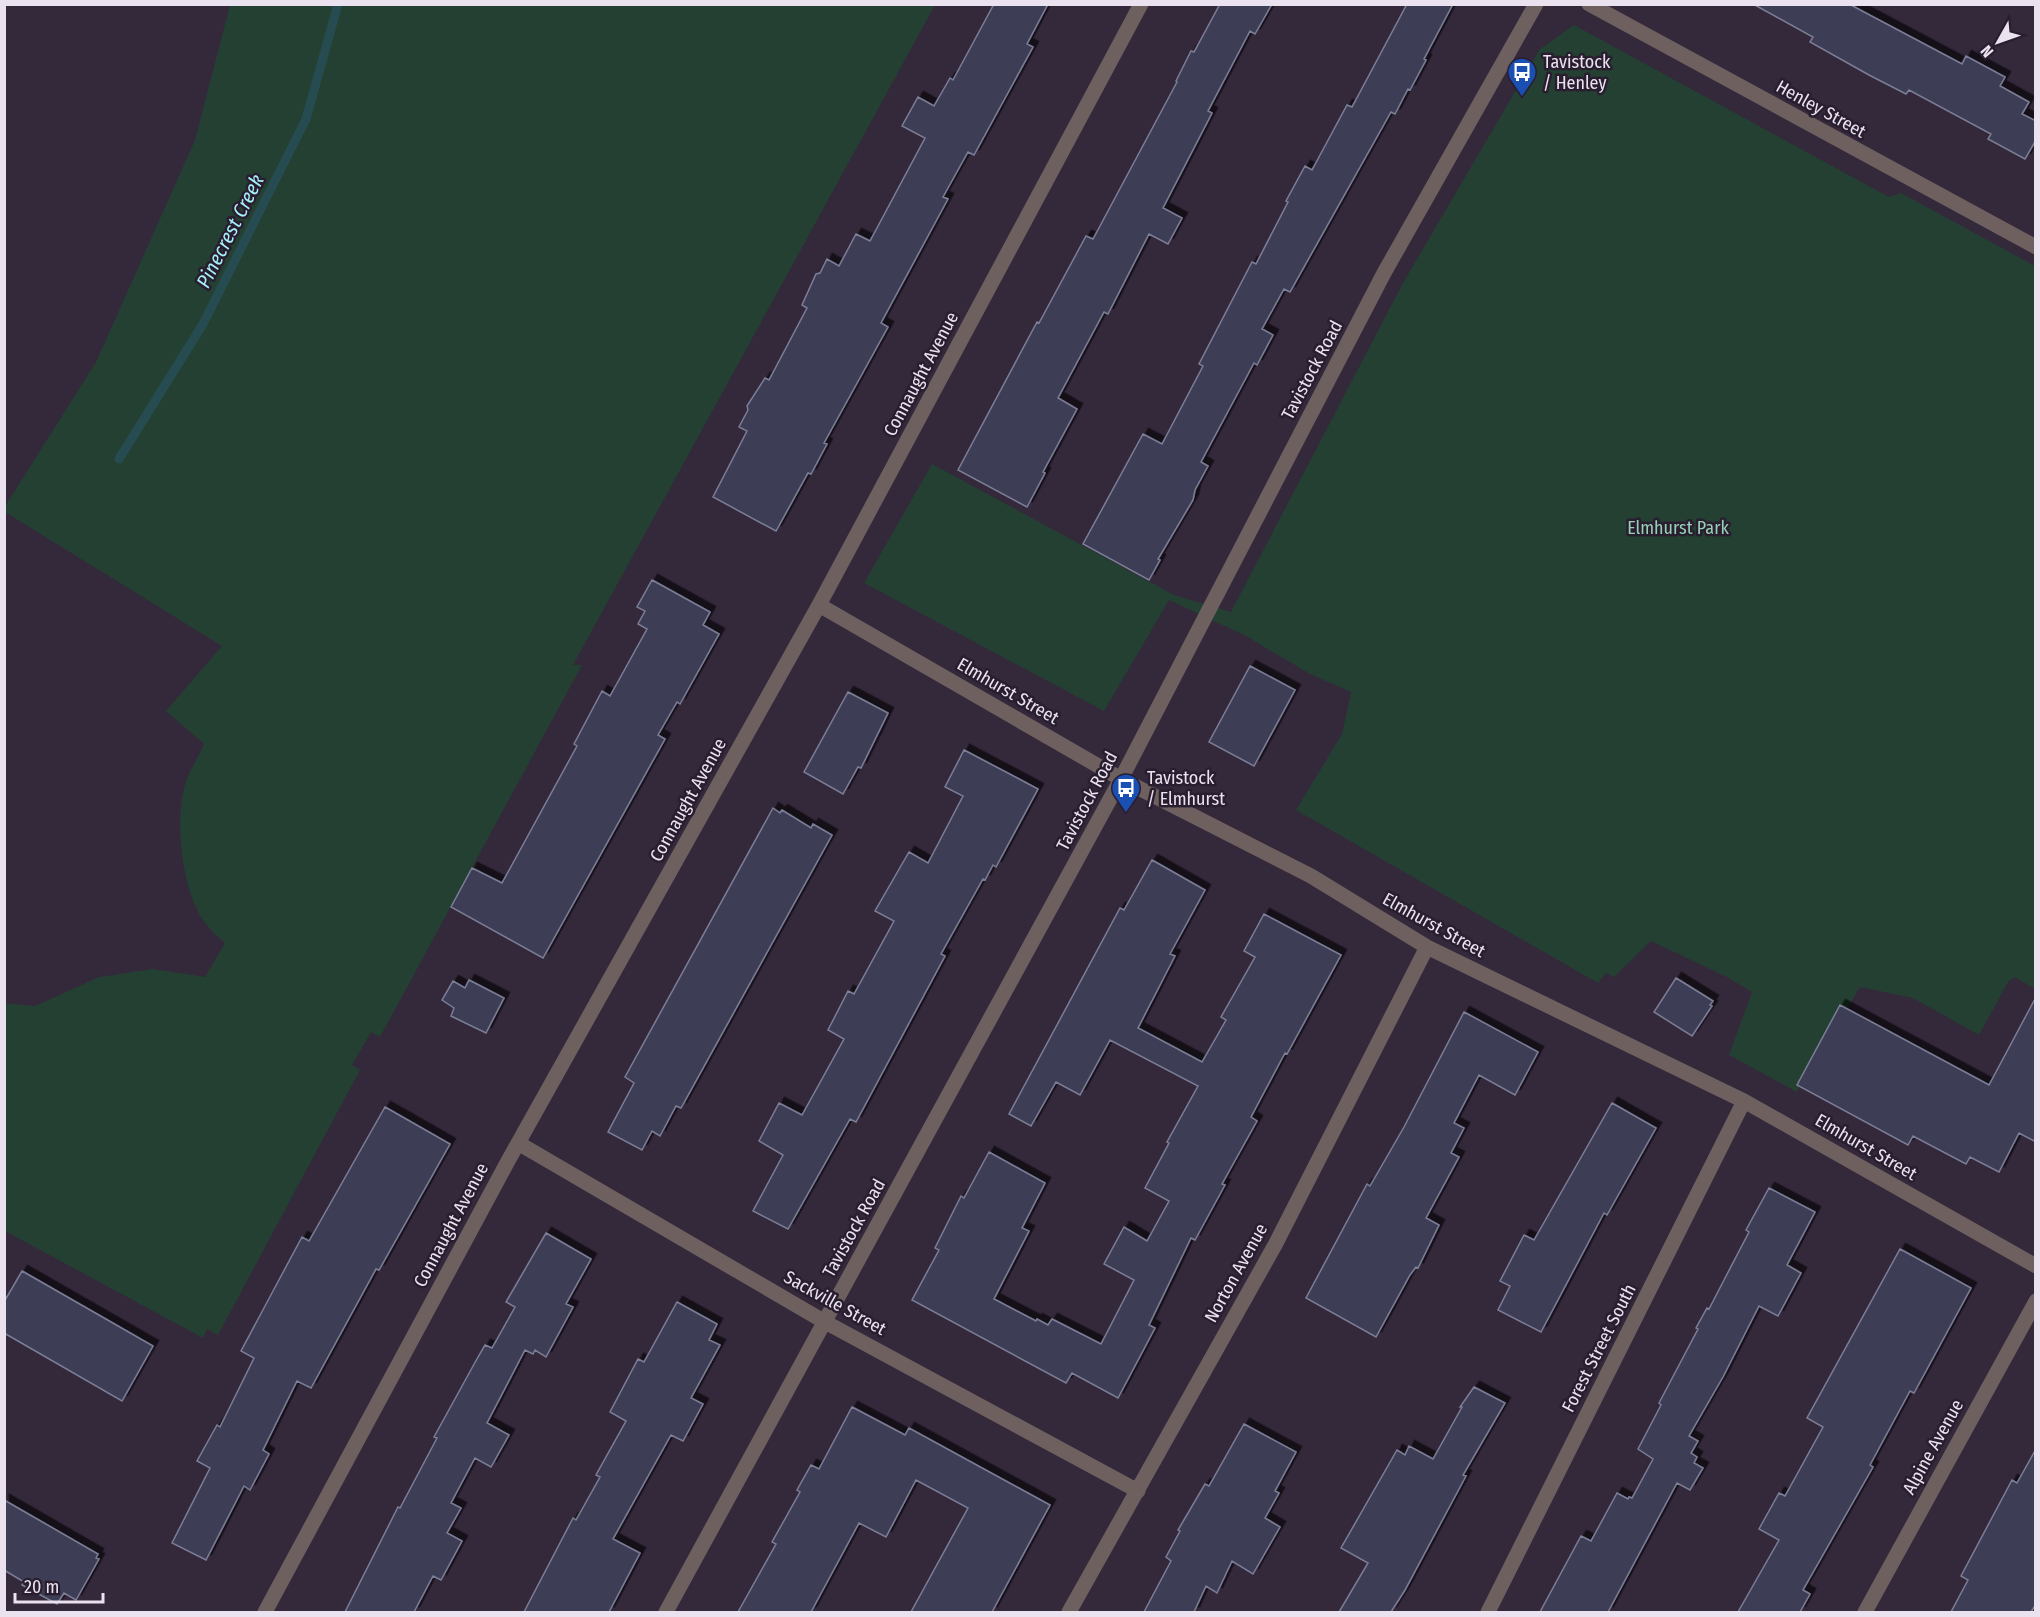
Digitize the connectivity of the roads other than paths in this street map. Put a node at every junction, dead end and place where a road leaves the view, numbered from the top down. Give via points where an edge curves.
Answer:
1 (1141, 4) edge
2 (1536, 4) edge
3 (1589, 4) edge
4 (2036, 248) edge
5 (819, 605) junction
6 (1121, 778) junction
7 (1427, 947) junction
8 (1744, 1101) junction
9 (518, 1143) junction
10 (2036, 1266) edge
11 (2036, 1301) edge
12 (825, 1322) junction
13 (1137, 1491) junction
14 (264, 1612) edge
15 (666, 1612) edge
16 (1069, 1612) edge
17 (1488, 1612) edge
18 (1865, 1612) edge

1 - 5 street, Connaught Avenue
2 - 6 street, Tavistock Road via 1384,273
3 - 4 street, Henley Street
5 - 6 street, Elmhurst Street
5 - 9 street, Connaught Avenue
6 - 7 street, Elmhurst Street via 1311,876
6 - 12 street, Tavistock Road
7 - 8 street, Elmhurst Street
7 - 13 street, Norton Avenue via 1275,1245
8 - 10 street, Elmhurst Street
8 - 17 street, Forest Street South
9 - 12 street, Sackville Street
9 - 14 street, Connaught Avenue
11 - 18 street, Alpine Avenue
12 - 13 street, Sackville Street
12 - 15 street, Tavistock Road
13 - 16 street, Norton Avenue

